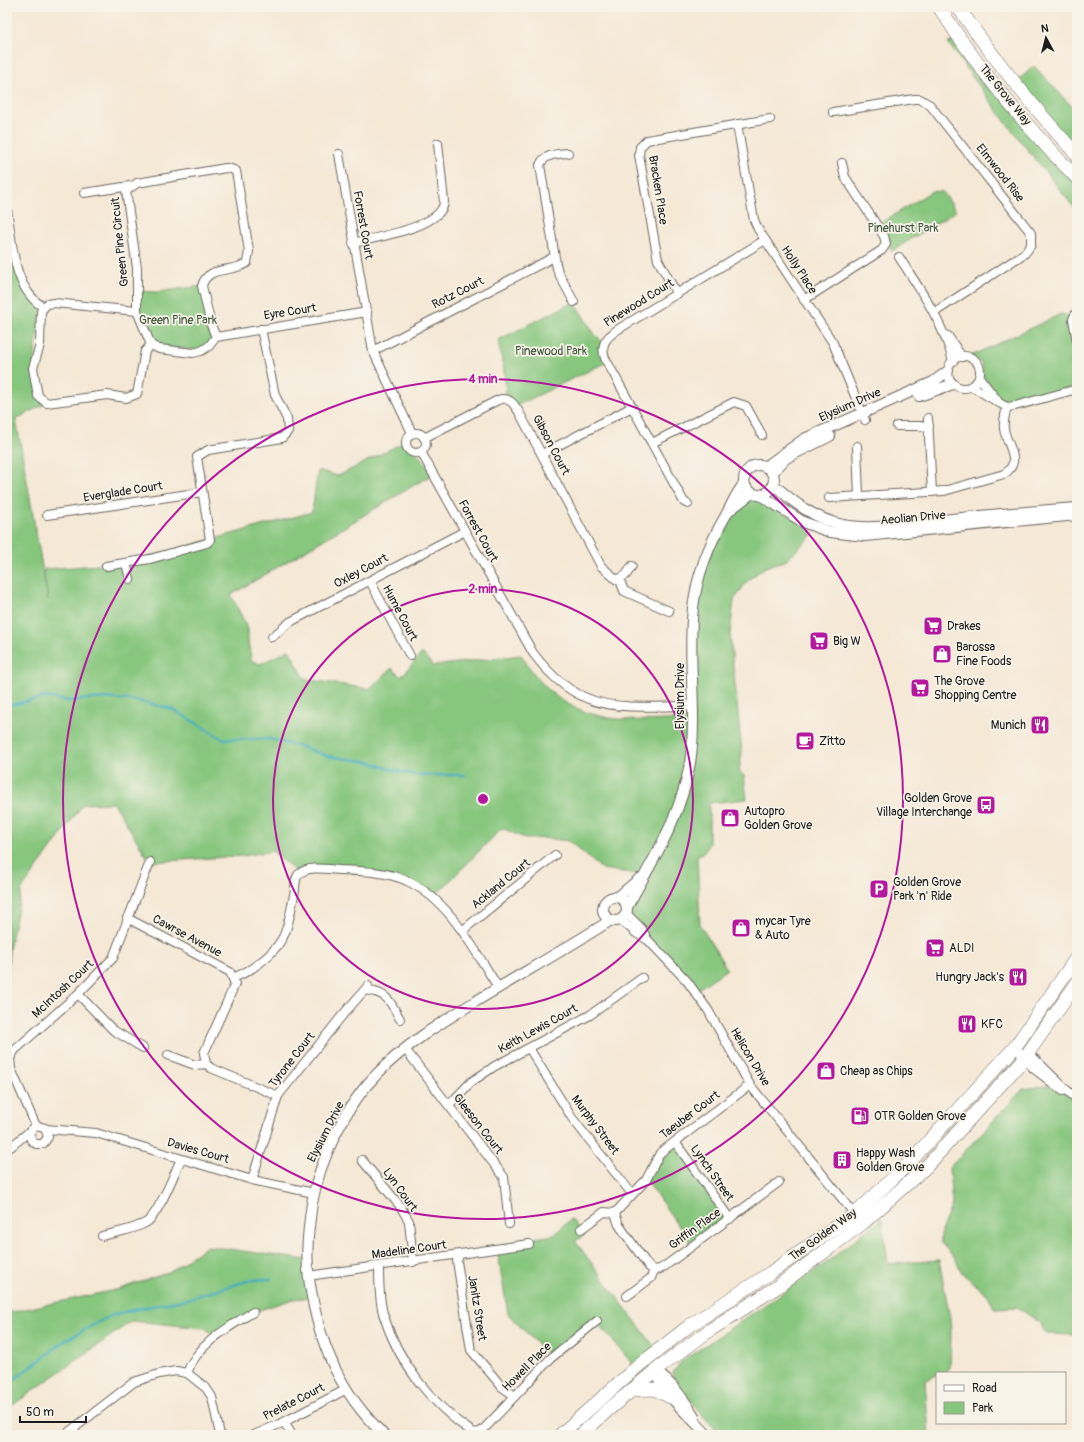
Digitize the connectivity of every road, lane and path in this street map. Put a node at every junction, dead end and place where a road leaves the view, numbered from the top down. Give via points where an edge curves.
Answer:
1 (939, 7) edge
2 (958, 7) edge
3 (834, 112) dead end
4 (770, 119) dead end
5 (737, 124) junction
6 (438, 143) dead end
7 (568, 153) dead end
8 (339, 154) dead end
9 (1077, 156) edge
10 (842, 164) dead end
11 (1077, 178) edge
12 (130, 186) junction
13 (84, 193) dead end
14 (7, 210) edge
15 (9, 237) edge
16 (765, 240) junction
17 (353, 243) junction
18 (554, 257) junction
19 (899, 257) dead end
20 (677, 294) junction
21 (804, 300) junction
22 (574, 302) dead end
23 (43, 308) junction
24 (137, 311) junction
25 (1077, 311) edge
26 (367, 312) junction
27 (935, 312) junction
28 (261, 329) junction
29 (944, 331) junction
30 (216, 337) junction
31 (1077, 341) edge
32 (151, 345) junction
33 (373, 351) junction
34 (962, 357) junction
35 (953, 361) junction
36 (948, 371) junction
37 (979, 377) junction
38 (953, 384) junction
39 (972, 386) junction
40 (1077, 388) edge
41 (1004, 405) junction
42 (632, 407) junction
43 (864, 417) junction
44 (897, 426) dead end
45 (412, 434) junction
46 (762, 435) dead end
47 (424, 438) junction
48 (652, 443) junction
49 (857, 446) dead end
50 (421, 452) junction
51 (542, 454) junction
52 (769, 470) junction
53 (744, 484) junction
54 (773, 484) junction
55 (202, 492) junction
56 (932, 492) junction
57 (756, 494) junction
58 (859, 496) junction
59 (828, 498) dead end
60 (688, 504) dead end
61 (1077, 508) edge
62 (726, 514) junction
63 (47, 515) dead end
64 (1077, 515) edge
65 (465, 531) junction
66 (126, 563) junction
67 (106, 566) dead end
68 (632, 566) dead end
69 (130, 579) dead end
70 (620, 580) junction
71 (370, 581) junction
72 (669, 611) dead end
73 (272, 638) dead end
74 (410, 656) dead end
75 (693, 706) junction
76 (555, 855) dead end
77 (150, 862) dead end
78 (644, 875) junction
79 (618, 897) junction
80 (618, 915) junction
81 (127, 918) junction
82 (462, 931) junction
83 (1077, 957) edge
84 (1077, 966) edge
85 (1064, 975) junction
86 (233, 978) junction
87 (642, 978) dead end
88 (1077, 983) edge
89 (498, 987) junction
90 (78, 994) junction
91 (400, 1019) dead end
92 (1015, 1047) junction
93 (143, 1048) dead end
94 (530, 1048) junction
95 (405, 1049) junction
96 (168, 1055) dead end
97 (1026, 1056) junction
98 (206, 1064) junction
99 (750, 1085) junction
100 (278, 1096) junction
101 (1076, 1099) edge
102 (449, 1105) junction
103 (46, 1129) junction
104 (75, 1131) junction
105 (32, 1133) junction
106 (47, 1139) junction
107 (675, 1142) junction
108 (7, 1150) edge
109 (181, 1159) junction
110 (362, 1160) dead end
111 (252, 1180) junction
112 (780, 1182) dead end
113 (314, 1193) junction
114 (632, 1194) junction
115 (617, 1210) junction
116 (730, 1219) junction
117 (859, 1219) junction
118 (509, 1224) dead end
119 (581, 1228) dead end
120 (102, 1236) dead end
121 (529, 1244) dead end
122 (459, 1255) junction
123 (413, 1262) junction
124 (379, 1267) junction
125 (654, 1270) junction
126 (308, 1276) junction
127 (628, 1296) dead end
128 (253, 1312) dead end
129 (596, 1321) dead end
130 (653, 1354) junction
131 (655, 1371) junction
132 (187, 1373) junction
133 (626, 1378) junction
134 (345, 1390) junction
135 (632, 1390) junction
136 (515, 1396) junction
137 (670, 1397) junction
138 (284, 1422) junction
139 (705, 1432) edge
140 (65, 1435) edge
141 (220, 1435) edge
142 (254, 1435) edge
143 (292, 1435) edge
144 (384, 1435) edge
145 (560, 1435) edge
146 (581, 1435) edge

1 - 11 main road, The Grove Way via 1007,99
2 - 9 main road, The Grove Way via 986,47
3 - 27 street, Elmwood Rise via 914,99 925,101 1031,233 1031,245 1026,253
4 - 5 street, Bracken Place
5 - 16 street, Holly Place via 754,220
5 - 20 street, Bracken Place via 647,140 640,147 639,155 658,260
6 - 17 street via 444,202 439,215 405,231
7 - 18 street via 550,156 540,165
8 - 17 street, Forrest Court
10 - 21 street via 845,178 884,236 886,244 882,250
12 - 13 street, Green Pine Circuit
12 - 24 street, Green Pine Circuit via 126,191 137,268
12 - 30 street, Green Pine Circuit via 226,168 236,171 249,257 242,266 212,272 204,280 202,286
14 - 15 street
15 - 23 street via 19,277 29,295
16 - 20 street, Pinewood Court
16 - 21 street, Holly Place
17 - 26 street, Forrest Court
18 - 22 street via 558,272
18 - 33 street, Rotz Court
19 - 27 street
20 - 42 street, Pinewood Court via 613,333 602,348
21 - 43 street, Holly Place via 833,343
23 - 24 street via 54,303
23 - 32 street via 39,321 40,344 33,368 38,396 47,403 107,396 126,398 136,394 145,351
24 - 32 street, Green Pine Circuit
25 - 31 street via 1073,319
26 - 28 street, Eyre Court
26 - 33 street, Forrest Court
27 - 29 street
28 - 30 street, Eyre Court
28 - 55 street via 275,395 288,419 288,431 282,438 202,453 197,457
29 - 34 street
29 - 35 street
30 - 32 street via 209,346 193,353 159,349
33 - 45 street, Forrest Court
34 - 35 street
34 - 37 street via 972,358 976,362 980,370
35 - 36 street
36 - 38 street
36 - 43 street, Elysium Drive via 934,382
37 - 39 street
37 - 41 street
38 - 39 street via 963,388
38 - 43 street, Elysium Drive
39 - 41 street
40 - 41 street via 1015,406
41 - 56 street via 1004,429 1014,461 1010,470 944,491
42 - 48 street, Pinewood Court
42 - 51 street
43 - 52 street, Elysium Drive via 798,451
44 - 56 street via 929,422
45 - 47 street via 418,433
45 - 50 street via 406,441 407,448 413,453
46 - 48 street via 746,406 734,402
47 - 50 street via 426,446
47 - 51 street, Gibson Court via 498,400 506,399 514,403
48 - 60 street, Pinewood Court via 684,502
49 - 58 street
50 - 65 street, Forrest Court
51 - 70 street, Gibson Court via 601,566 615,579
52 - 53 street via 757,466 751,468 744,477
52 - 54 street
53 - 57 street
53 - 62 street, Elysium Drive
54 - 57 street via 770,489
54 - 61 street, Aeolian Drive via 805,510 830,521 855,526 889,526
55 - 63 street, Everglade Court
55 - 66 street via 210,540 207,543 164,556
56 - 58 street
57 - 62 street, Elysium Drive via 737,503
57 - 64 street, Aeolian Drive via 803,522 845,535 865,536
58 - 59 street
62 - 75 street, Elysium Drive via 707,552 696,589 692,626
65 - 71 street, Oxley Court
65 - 75 street, Forrest Court via 533,653 546,671 562,685 578,695 611,706
66 - 67 street
66 - 69 street
68 - 70 street
70 - 72 street, Gibson Court via 624,591
71 - 73 street, Oxley Court via 290,622
71 - 74 street, Hume Court
75 - 78 street, Elysium Drive via 692,751 682,798 666,838
76 - 82 street, Ackland Court
77 - 81 street, McIntosh Court
78 - 79 street, Elysium Drive
78 - 80 street, Elysium Drive
79 - 80 street via 622,899
79 - 80 street, Elysium Drive via 607,900 603,907
80 - 89 street, Elysium Drive
80 - 99 street, Helicon Drive via 642,929 647,939 695,991 726,1040
81 - 86 street, Cawrse Avenue via 230,972
81 - 90 street, McIntosh Court via 112,958
82 - 86 street via 440,904 422,888 406,880 366,871 310,869 298,874 282,939 263,960 246,973
82 - 89 street
83 - 85 main road, The Golden Way
84 - 85 main road
85 - 88 main road
85 - 92 main road, The Golden Way
86 - 98 street via 234,984 204,1053
87 - 94 street, Keith Lewis Court via 590,1014
88 - 97 main road, The Golden Way
89 - 95 street, Elysium Drive
90 - 93 street via 114,1030
90 - 105 street, McIntosh Court via 18,1047 10,1058 11,1069
91 - 100 street, Tyrone Court via 386,995 366,988
92 - 97 street
92 - 117 main road, The Golden Way
94 - 102 street, Keith Lewis Court via 471,1082
94 - 114 street, Murphy Street via 572,1118
95 - 102 street, Gleeson Court
95 - 113 street, Elysium Drive via 376,1074 343,1122 325,1158
96 - 98 street via 195,1065
97 - 101 street
97 - 117 main road, The Golden Way via 926,1167
98 - 100 street
99 - 107 street, Taeuber Court
99 - 117 street, Helicon Drive
100 - 111 street, Tyrone Court
102 - 118 street, Gleeson Court via 504,1177
103 - 104 street, Davies Court
103 - 105 street, Davies Court via 42,1126
103 - 106 street
104 - 106 street, Davies Court
104 - 109 street, Davies Court via 96,1133
105 - 106 street, Davies Court via 39,1145
105 - 108 street
107 - 114 street, Taeuber Court via 660,1153 646,1180
107 - 116 street, Lynch Street
109 - 111 street, Davies Court
109 - 120 street via 155,1214 137,1227
110 - 123 street, Lyn Court via 409,1220
111 - 113 street, Davies Court
112 - 116 street, Griffin Place
113 - 126 street, Elysium Drive via 306,1247
114 - 115 street, Taeuber Court
115 - 119 street via 604,1212
115 - 125 street via 619,1225 649,1267
116 - 125 street, Griffin Place via 665,1266
117 - 130 main road, The Golden Way via 689,1326
117 - 131 main road, The Golden Way via 776,1287 710,1330
121 - 122 street, Madeline Court via 512,1244
122 - 123 street, Madeline Court
122 - 136 street, Janitz Street via 457,1261 471,1350 502,1387
123 - 124 street, Madeline Court
124 - 126 street, Madeline Court
124 - 136 street, Howell Place via 383,1314 398,1349 424,1390 465,1427 477,1433 482,1431
125 - 127 street, Griffin Place via 651,1278
126 - 134 street, Elysium Drive via 322,1336
128 - 132 street via 215,1336 190,1364
129 - 136 street, Howell Place via 557,1352
130 - 131 main road
130 - 133 main road, The Golden Way
131 - 133 main road
131 - 135 main road, The Golden Way
131 - 137 street via 660,1385
131 - 139 street via 668,1380 684,1399
132 - 140 street via 176,1371 134,1382
132 - 141 street via 206,1388 212,1397
133 - 145 main road, The Golden Way
134 - 138 street, Prelate Court
134 - 144 street, Elysium Drive via 368,1420
135 - 137 main road via 654,1389
135 - 146 main road, The Golden Way
137 - 139 street
138 - 142 street, Prelate Court
138 - 143 street

